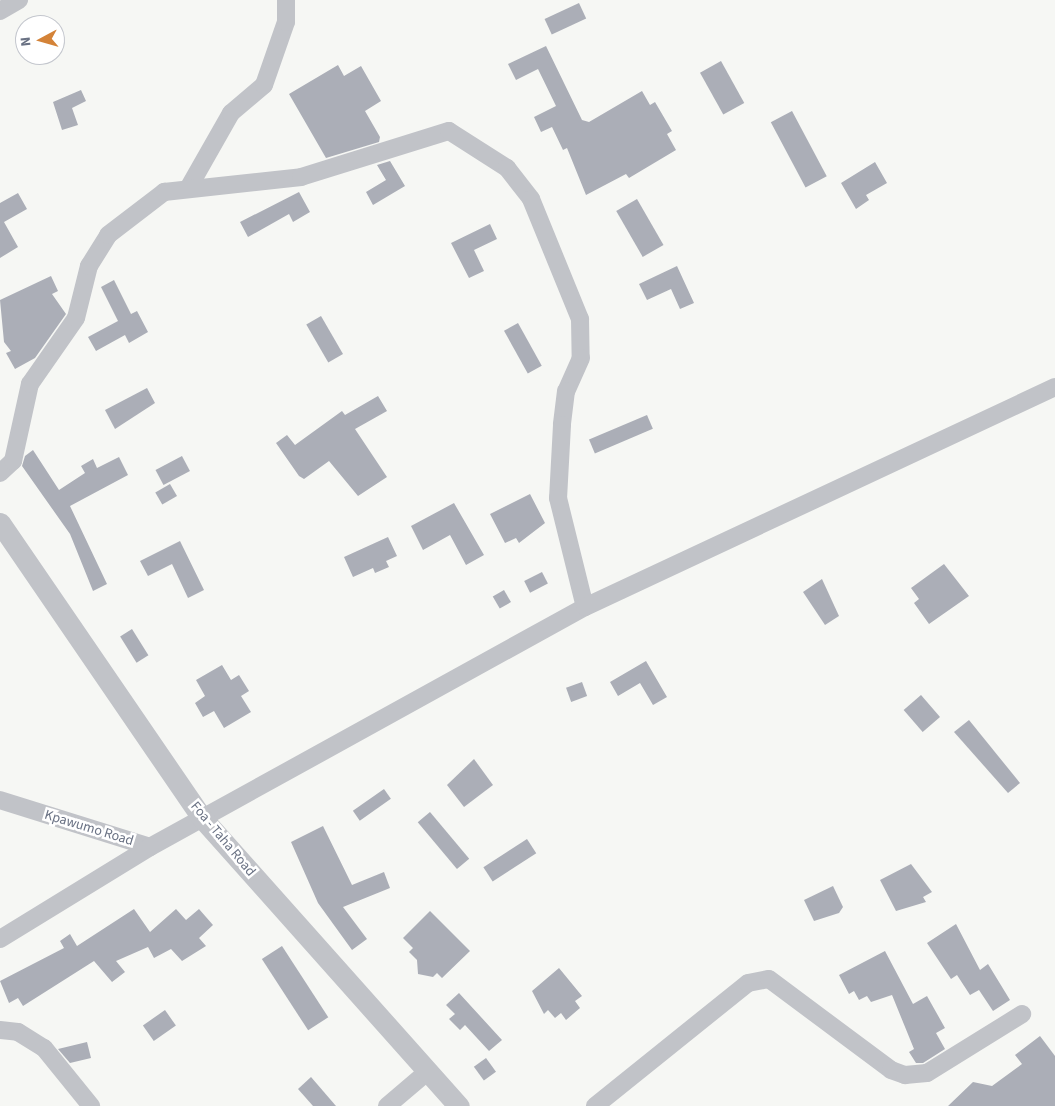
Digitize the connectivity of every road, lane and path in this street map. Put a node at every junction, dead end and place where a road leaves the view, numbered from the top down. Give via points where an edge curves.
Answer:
1 (19, 0) edge
2 (286, 0) edge
3 (0, 11) edge
4 (189, 188) junction
5 (1055, 387) edge
6 (0, 472) edge
7 (0, 523) edge
8 (585, 607) junction
9 (0, 800) edge
10 (202, 818) junction
11 (150, 847) junction
12 (0, 939) edge
13 (1022, 1014) dead end
14 (0, 1030) edge
15 (427, 1072) junction
16 (91, 1106) edge
17 (387, 1106) edge
18 (459, 1106) edge
19 (595, 1106) edge

1 - 3 street
2 - 4 street via 286,22 264,86 231,113
4 - 6 street via 164,192 108,235 89,266 76,318 30,384 13,460
4 - 8 street via 301,177 449,131 507,168 531,199 580,319 580,358 566,391 558,498
5 - 8 street, Kpawumo Road
7 - 10 street, Foa - Taha Road
8 - 10 street, Kpawumo Road
9 - 11 street, Kpawumo Road
10 - 11 street, Kpawumo Road
10 - 15 street, Foa - Taha Road
11 - 12 street
13 - 19 street via 927,1073 905,1075 891,1070 769,979 748,983
14 - 16 street via 18,1032 44,1048
15 - 17 street
15 - 18 street, Foa - Taha Road

